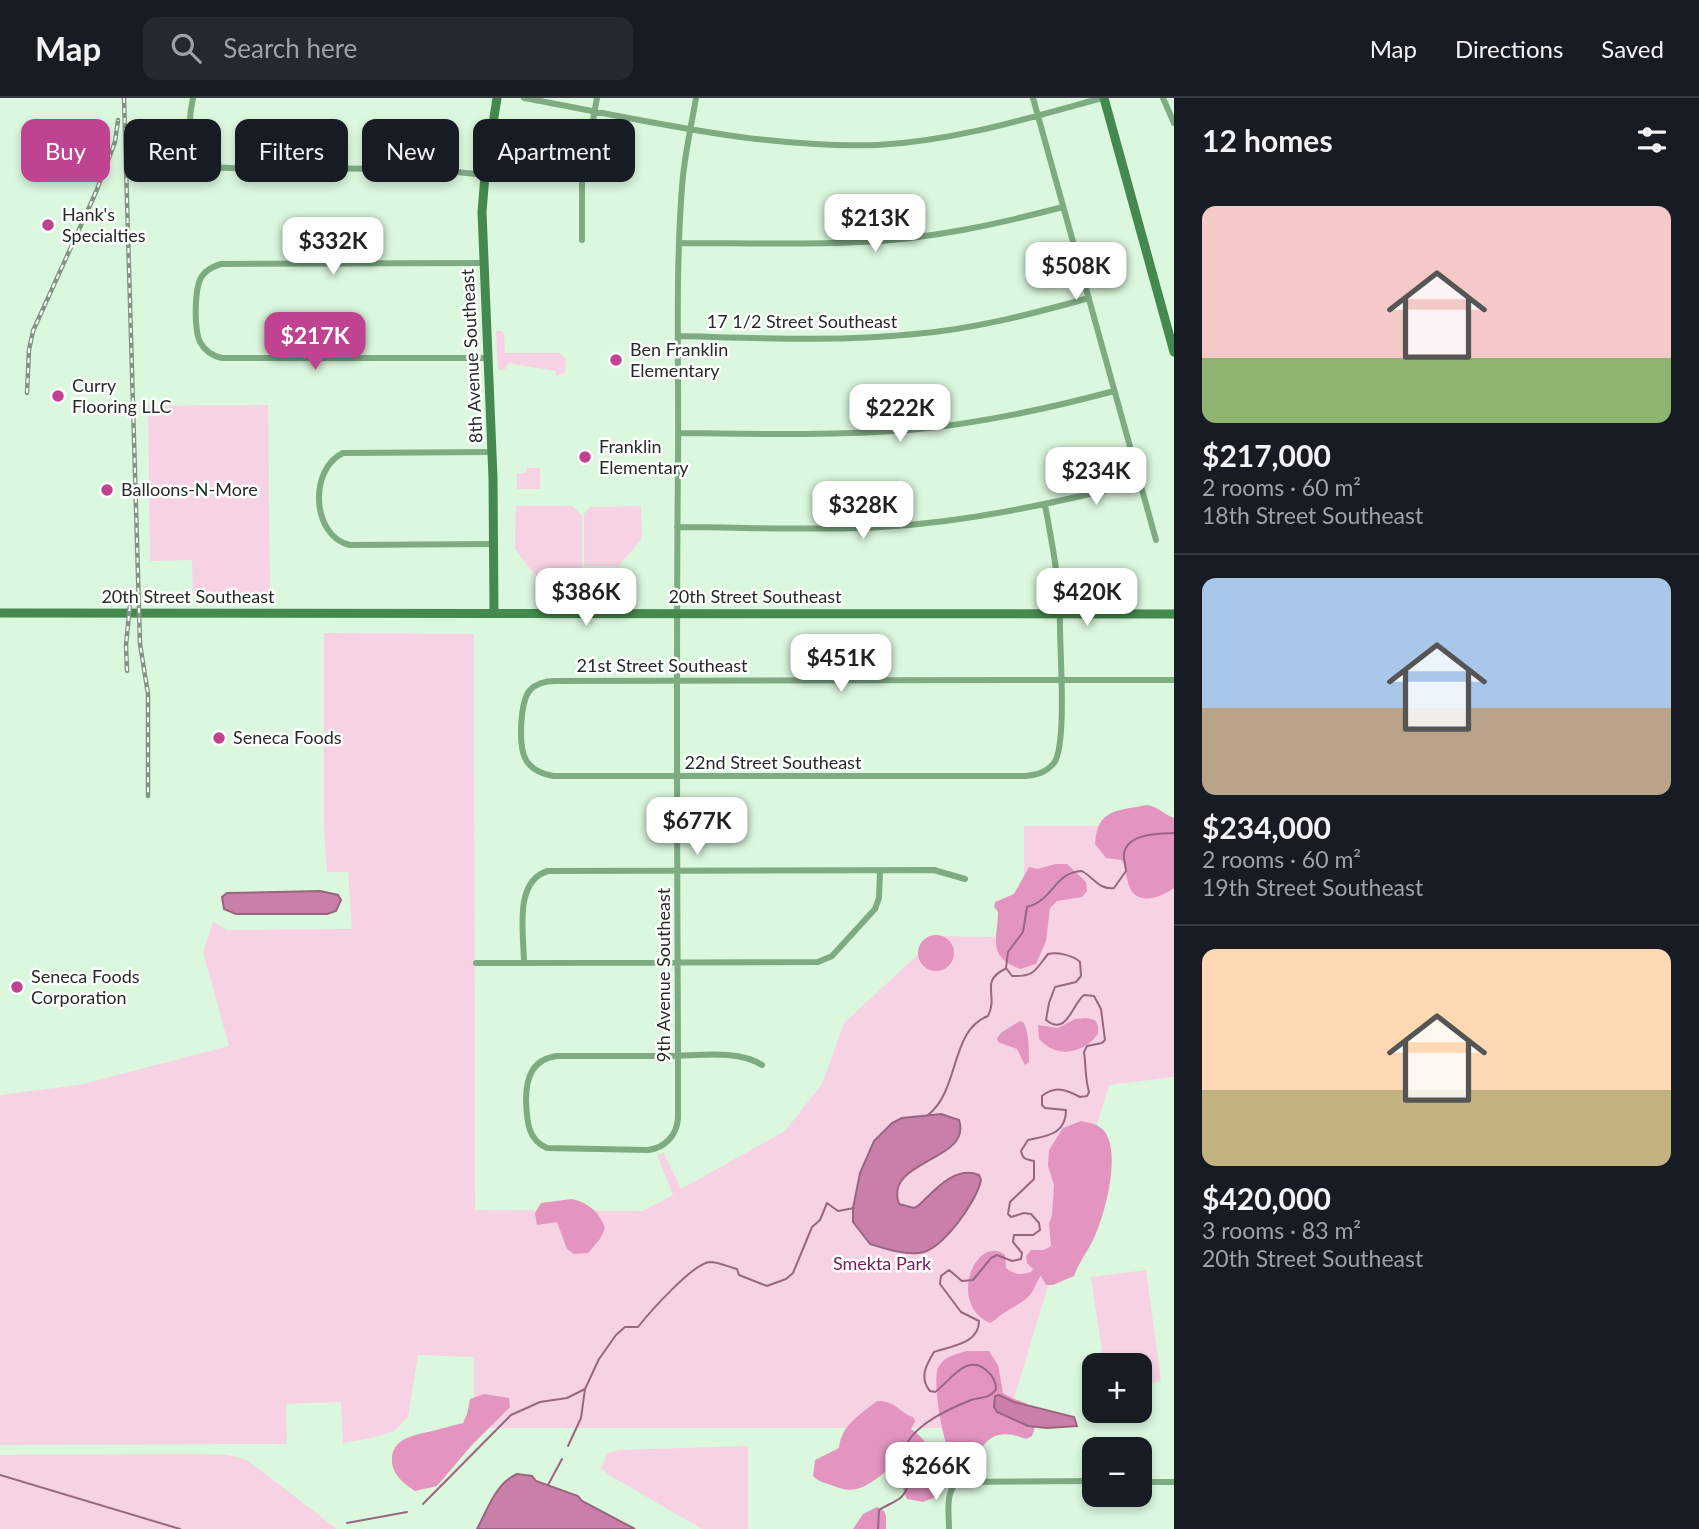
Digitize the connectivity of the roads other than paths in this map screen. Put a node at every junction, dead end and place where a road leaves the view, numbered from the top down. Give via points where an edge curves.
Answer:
1 (193, 98) edge
2 (497, 98) edge
3 (524, 98) edge
4 (597, 98) edge
5 (696, 98) edge
6 (1034, 98) edge
7 (1103, 98) edge
8 (1163, 98) edge
9 (594, 111) junction
10 (1038, 115) junction
11 (494, 119) edge
12 (1174, 123) edge
13 (691, 128) junction
14 (473, 174) edge
15 (484, 182) edge
16 (1063, 207) junction
17 (582, 240) dead end
18 (680, 243) junction
19 (483, 263) junction
20 (1089, 299) junction
21 (679, 336) junction
22 (1174, 352) edge
23 (487, 358) junction
24 (1114, 391) junction
25 (678, 433) junction
26 (492, 452) junction
27 (1140, 482) junction
28 (1045, 505) junction
29 (677, 527) junction
30 (1156, 540) dead end
31 (494, 544) junction
32 (678, 612) junction
33 (1060, 612) junction
34 (0, 613) edge
35 (494, 613) junction
36 (1174, 614) edge
37 (1060, 680) junction
38 (1173, 680) edge
39 (678, 681) junction
40 (522, 728) joint
41 (677, 777) junction
42 (677, 870) junction
43 (880, 871) junction
44 (965, 879) dead end
45 (476, 963) dead end
46 (524, 963) junction
47 (678, 963) junction
48 (678, 1056) junction
49 (762, 1065) dead end
50 (1082, 1482) edge
51 (1152, 1482) edge
52 (1174, 1482) edge
53 (949, 1529) edge

1 - 14 street via 193,146 204,163 215,167 429,169
2 - 11 street, 8th Avenue Southeast
3 - 9 street
4 - 9 street
5 - 13 street, 9th Avenue Southeast
6 - 10 street
7 - 10 street
7 - 22 street
8 - 12 street
9 - 13 street
9 - 17 street via 581,187
10 - 13 street via 949,136 879,145 782,142
10 - 16 street
13 - 18 street, 9th Avenue Southeast via 682,184
15 - 19 street, 8th Avenue Southeast
16 - 18 street via 981,227 897,239
16 - 20 street
18 - 21 street, 9th Avenue Southeast
19 - 23 street, 8th Avenue Southeast
19 - 23 street via 221,264 201,279 197,311 200,341 219,357
20 - 21 street, 17 1/2 Street Southeast via 987,324 918,334 828,339
20 - 24 street
21 - 25 street, 9th Avenue Southeast
23 - 26 street, 8th Avenue Southeast
24 - 25 street via 1005,416 909,430
24 - 27 street
25 - 29 street, 9th Avenue Southeast
26 - 31 street, 8th Avenue Southeast
26 - 31 street via 343,453 323,472 321,515 326,529 348,545
27 - 28 street
27 - 30 street
28 - 29 street via 881,527
28 - 33 street
29 - 32 street, 9th Avenue Southeast
31 - 35 street, 8th Avenue Southeast
32 - 33 street, 20th Street Southeast
32 - 35 street, 20th Street Southeast
32 - 39 street, 9th Avenue Southeast
33 - 36 street, 20th Street Southeast
33 - 37 street
34 - 35 street, 20th Street Southeast
37 - 38 street, 21st Street Southeast
37 - 39 street, 21st Street Southeast
37 - 41 street, 22nd Street Southeast via 1060,743 1054,762 1040,774
39 - 40 street, 21st Street Southeast via 540,683 524,701
39 - 41 street, 9th Avenue Southeast
40 - 41 street, 22nd Street Southeast via 526,760 546,775
41 - 42 street, 9th Avenue Southeast
42 - 43 street
42 - 46 street via 553,870 537,875 524,894
42 - 47 street, 9th Avenue Southeast
43 - 44 street via 934,870
43 - 47 street via 875,909 824,961
45 - 46 street
46 - 47 street
47 - 48 street, 9th Avenue Southeast
48 - 48 street, 9th Avenue Southeast via 677,1123 672,1137 659,1147 547,1148 530,1132 530,1074 540,1061 551,1057
48 - 49 street via 737,1056
50 - 53 street via 967,1481 953,1485
51 - 52 street

